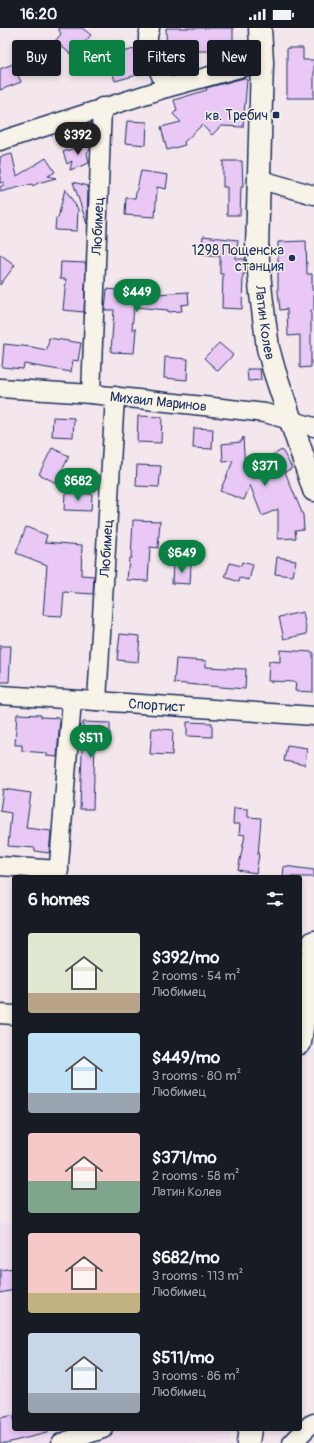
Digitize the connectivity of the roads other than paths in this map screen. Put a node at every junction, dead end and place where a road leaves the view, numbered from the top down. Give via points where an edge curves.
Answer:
1 (150, 28) edge
2 (260, 28) edge
3 (262, 62) junction
4 (166, 88) junction
5 (102, 107) junction
6 (0, 141) edge
7 (258, 179) junction
8 (314, 195) edge
9 (0, 388) edge
10 (91, 394) junction
11 (115, 396) junction
12 (290, 420) junction
13 (314, 427) edge
14 (314, 490) edge
15 (0, 695) edge
16 (72, 700) junction
17 (97, 701) junction
18 (314, 716) edge
19 (0, 866) edge
20 (58, 874) edge
21 (314, 942) edge
22 (305, 1013) edge
23 (0, 1014) edge
24 (12, 1015) edge
25 (302, 1031) edge
26 (314, 1423) edge
27 (95, 1431) edge
28 (250, 1431) edge
29 (65, 1438) edge
30 (248, 1443) edge
31 (292, 1443) edge

1 - 4 street via 148,44
2 - 3 main road, Латин Колев
3 - 4 street
3 - 7 main road, Латин Колев
4 - 5 street
5 - 6 street
5 - 10 street, Любимец
7 - 8 street
7 - 12 main road, Латин Колев via 257,249 268,348
9 - 10 street, Михаил Маринов
10 - 11 street, Михаил Маринов
11 - 12 street, Михаил Маринов via 265,414
11 - 17 street, Любимец
12 - 13 street, Михаил Маринов
12 - 14 main road, Латин Колев
15 - 16 street, Спортист
16 - 17 street, Спортист
16 - 20 street
17 - 18 street, Спортист
19 - 20 street
21 - 22 main road
22 - 25 main road
23 - 24 street
26 - 31 street
27 - 29 street
28 - 30 main road

